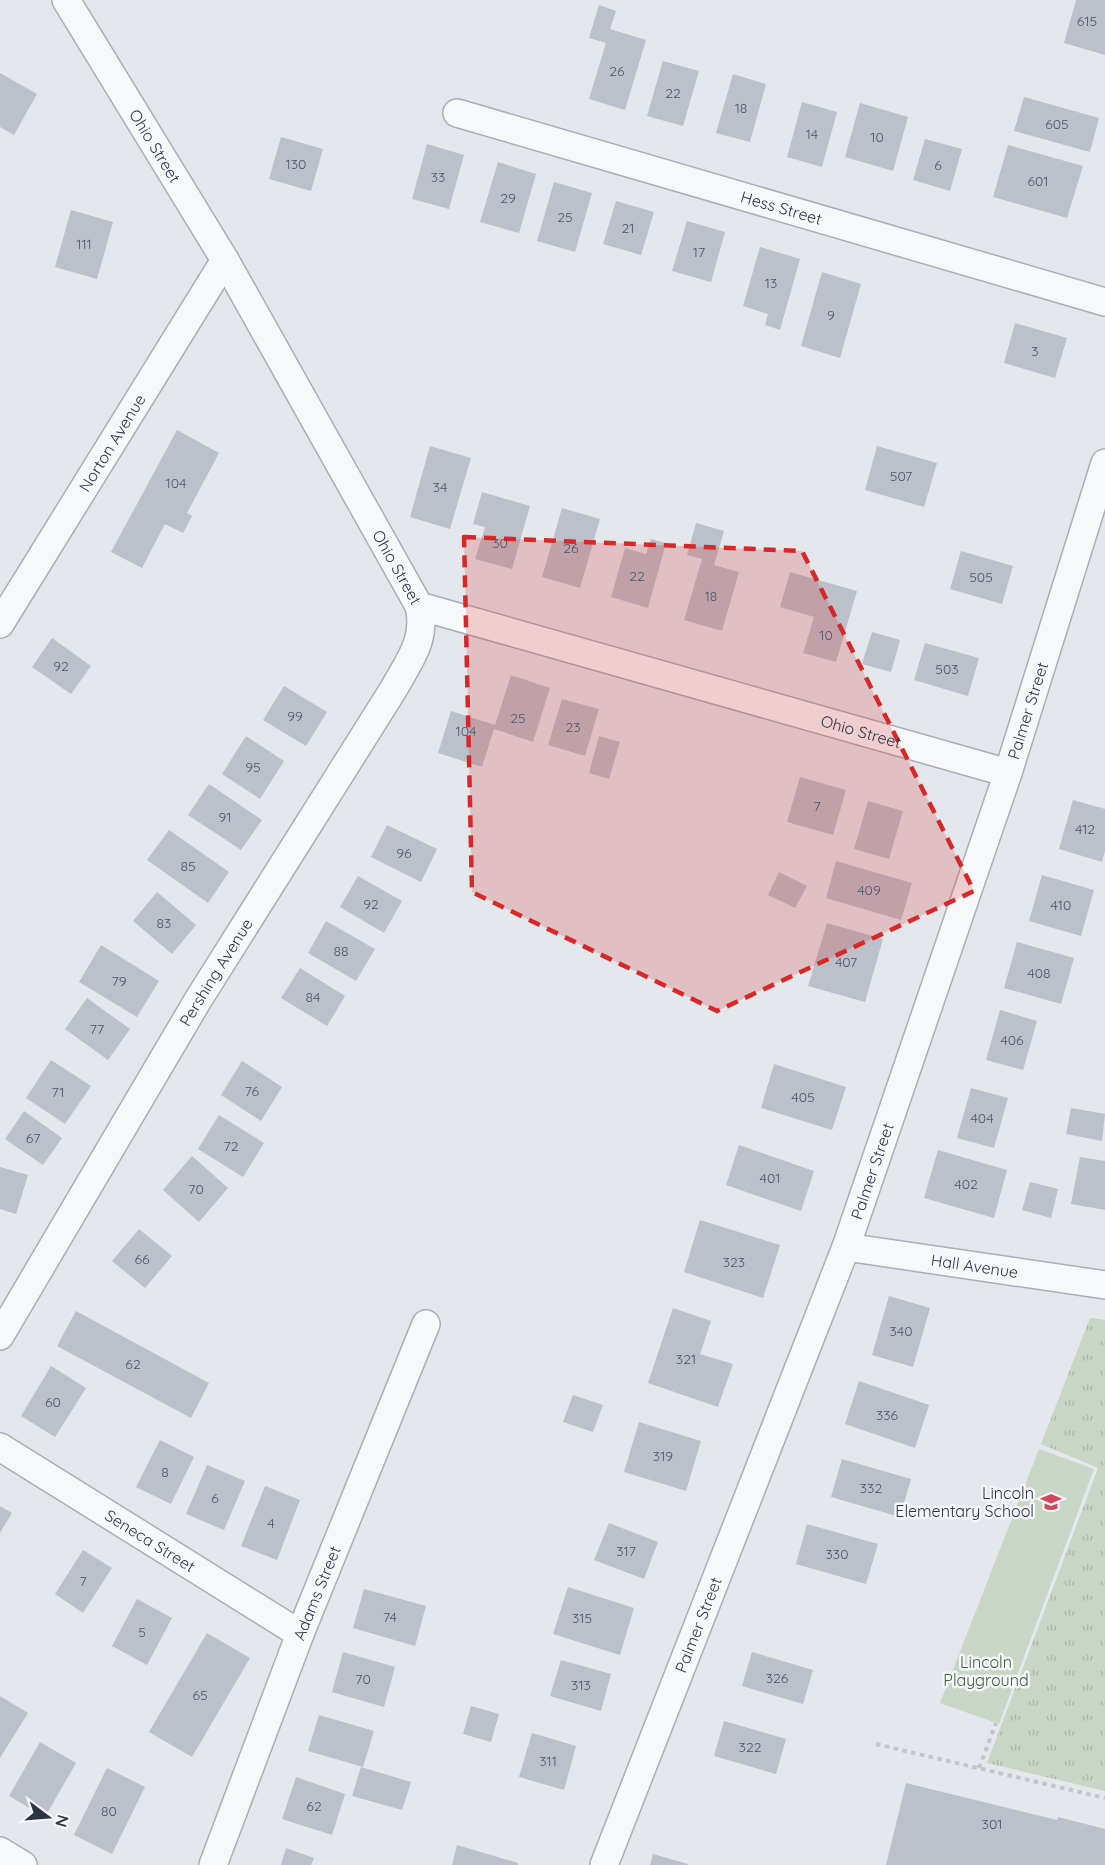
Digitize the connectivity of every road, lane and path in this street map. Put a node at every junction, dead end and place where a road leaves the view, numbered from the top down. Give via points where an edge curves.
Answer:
1 (66, 0) edge
2 (457, 113) dead end
3 (225, 260) junction
4 (1105, 302) edge
5 (1105, 463) edge
6 (419, 606) junction
7 (0, 624) edge
8 (1008, 773) junction
9 (846, 1247) junction
10 (1105, 1285) edge
11 (426, 1324) dead end
12 (0, 1336) edge
13 (0, 1447) edge
14 (300, 1634) junction
15 (996, 1723) dead end
16 (876, 1744) dead end
17 (979, 1768) junction
18 (1105, 1798) edge
19 (0, 1851) edge
20 (23, 1865) edge
21 (213, 1865) edge
22 (604, 1865) edge

1 - 3 street, Ohio Street
2 - 4 street, Hess Street
3 - 6 street, Ohio Street
3 - 7 street, Norton Avenue
5 - 8 street, Palmer Street
6 - 8 street, Ohio Street
6 - 12 street, Pershing Avenue via 421,638 393,690 198,1000
8 - 9 street, Palmer Street
9 - 10 street, Hall Avenue
9 - 22 street, Palmer Street
11 - 14 street, Adams Street
13 - 14 street, Seneca Street
14 - 21 street, Adams Street
15 - 17 path
16 - 17 path
17 - 18 path
19 - 20 street

